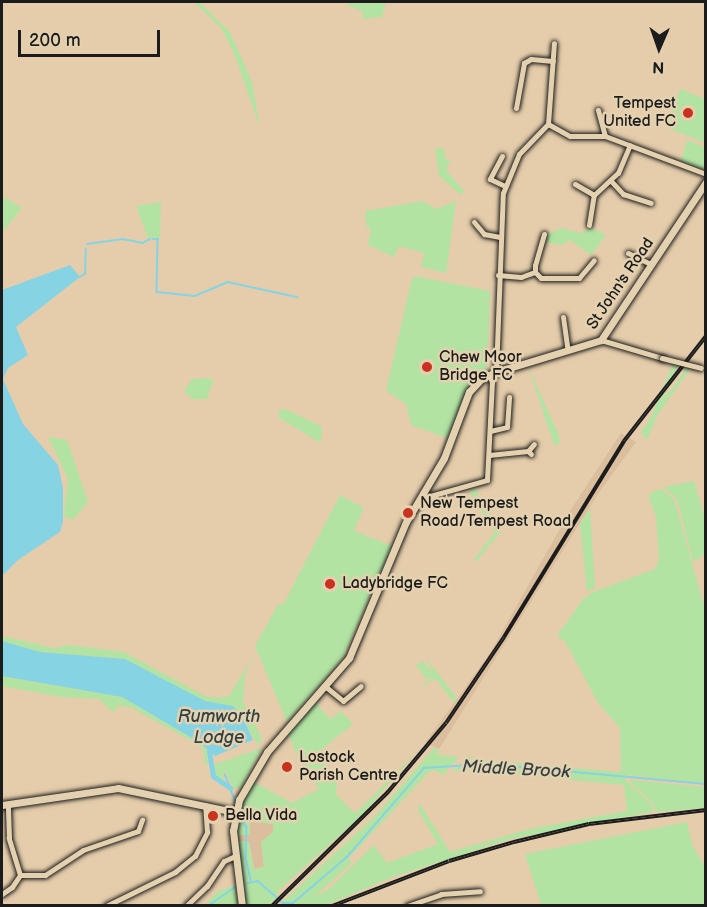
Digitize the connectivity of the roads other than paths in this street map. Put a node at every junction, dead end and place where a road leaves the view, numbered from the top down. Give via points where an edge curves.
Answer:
1 (554, 43) dead end
2 (553, 61) junction
3 (516, 108) dead end
4 (598, 110) dead end
5 (548, 124) junction
6 (605, 136) junction
7 (630, 145) junction
8 (502, 156) dead end
9 (705, 174) edge
10 (611, 181) junction
11 (705, 182) edge
12 (505, 186) junction
13 (567, 187) dead end
14 (594, 195) junction
15 (647, 203) dead end
16 (474, 222) dead end
17 (589, 226) dead end
18 (544, 234) dead end
19 (500, 237) junction
20 (628, 253) dead end
21 (594, 260) dead end
22 (651, 264) junction
23 (535, 272) junction
24 (498, 275) junction
25 (560, 321) dead end
26 (601, 340) junction
27 (568, 351) junction
28 (703, 368) edge
29 (492, 373) junction
30 (509, 397) dead end
31 (509, 407) junction
32 (516, 407) dead end
33 (490, 430) junction
34 (534, 444) dead end
35 (489, 455) junction
36 (423, 498) junction
37 (361, 686) dead end
38 (326, 687) junction
39 (5, 805) edge
40 (205, 805) junction
41 (234, 812) junction
42 (142, 820) dead end
43 (235, 856) junction
44 (20, 875) junction
45 (480, 891) dead end
46 (2, 894) edge
47 (106, 906) edge
48 (186, 906) edge
49 (242, 906) edge
50 (406, 906) edge

1 - 2 street
2 - 3 street via 531,59 524,63
2 - 5 street
4 - 6 street
5 - 6 street via 570,136
5 - 12 street via 519,154
6 - 7 street
7 - 9 street
7 - 10 street
8 - 12 street via 490,179
10 - 14 street
10 - 15 street via 623,194
11 - 22 street, St John's Road
12 - 19 street
13 - 14 street via 576,183
14 - 17 street
16 - 19 street via 477,231
18 - 23 street
19 - 24 street
20 - 22 street
21 - 23 street via 586,273 576,279 545,278
22 - 26 street, St John's Road
23 - 24 street via 521,277
24 - 29 street
25 - 27 street
26 - 27 street, St John's Road
26 - 28 street, bridge
27 - 29 street, St John's Road
29 - 33 street
29 - 36 street via 466,397 452,439
30 - 31 street
31 - 32 street
31 - 33 street via 507,427
33 - 35 street
34 - 35 street via 530,452
35 - 36 street via 487,480
36 - 38 street via 406,522 353,650
37 - 38 street via 342,701
38 - 41 street via 267,752
39 - 40 street via 118,788
39 - 44 street via 9,838
40 - 41 street
40 - 47 street via 207,832 195,856 175,872
41 - 43 street
42 - 44 street via 138,831 83,850 45,875
43 - 48 street via 224,861 207,886
43 - 49 street
44 - 46 street via 12,888
45 - 50 street via 441,894

